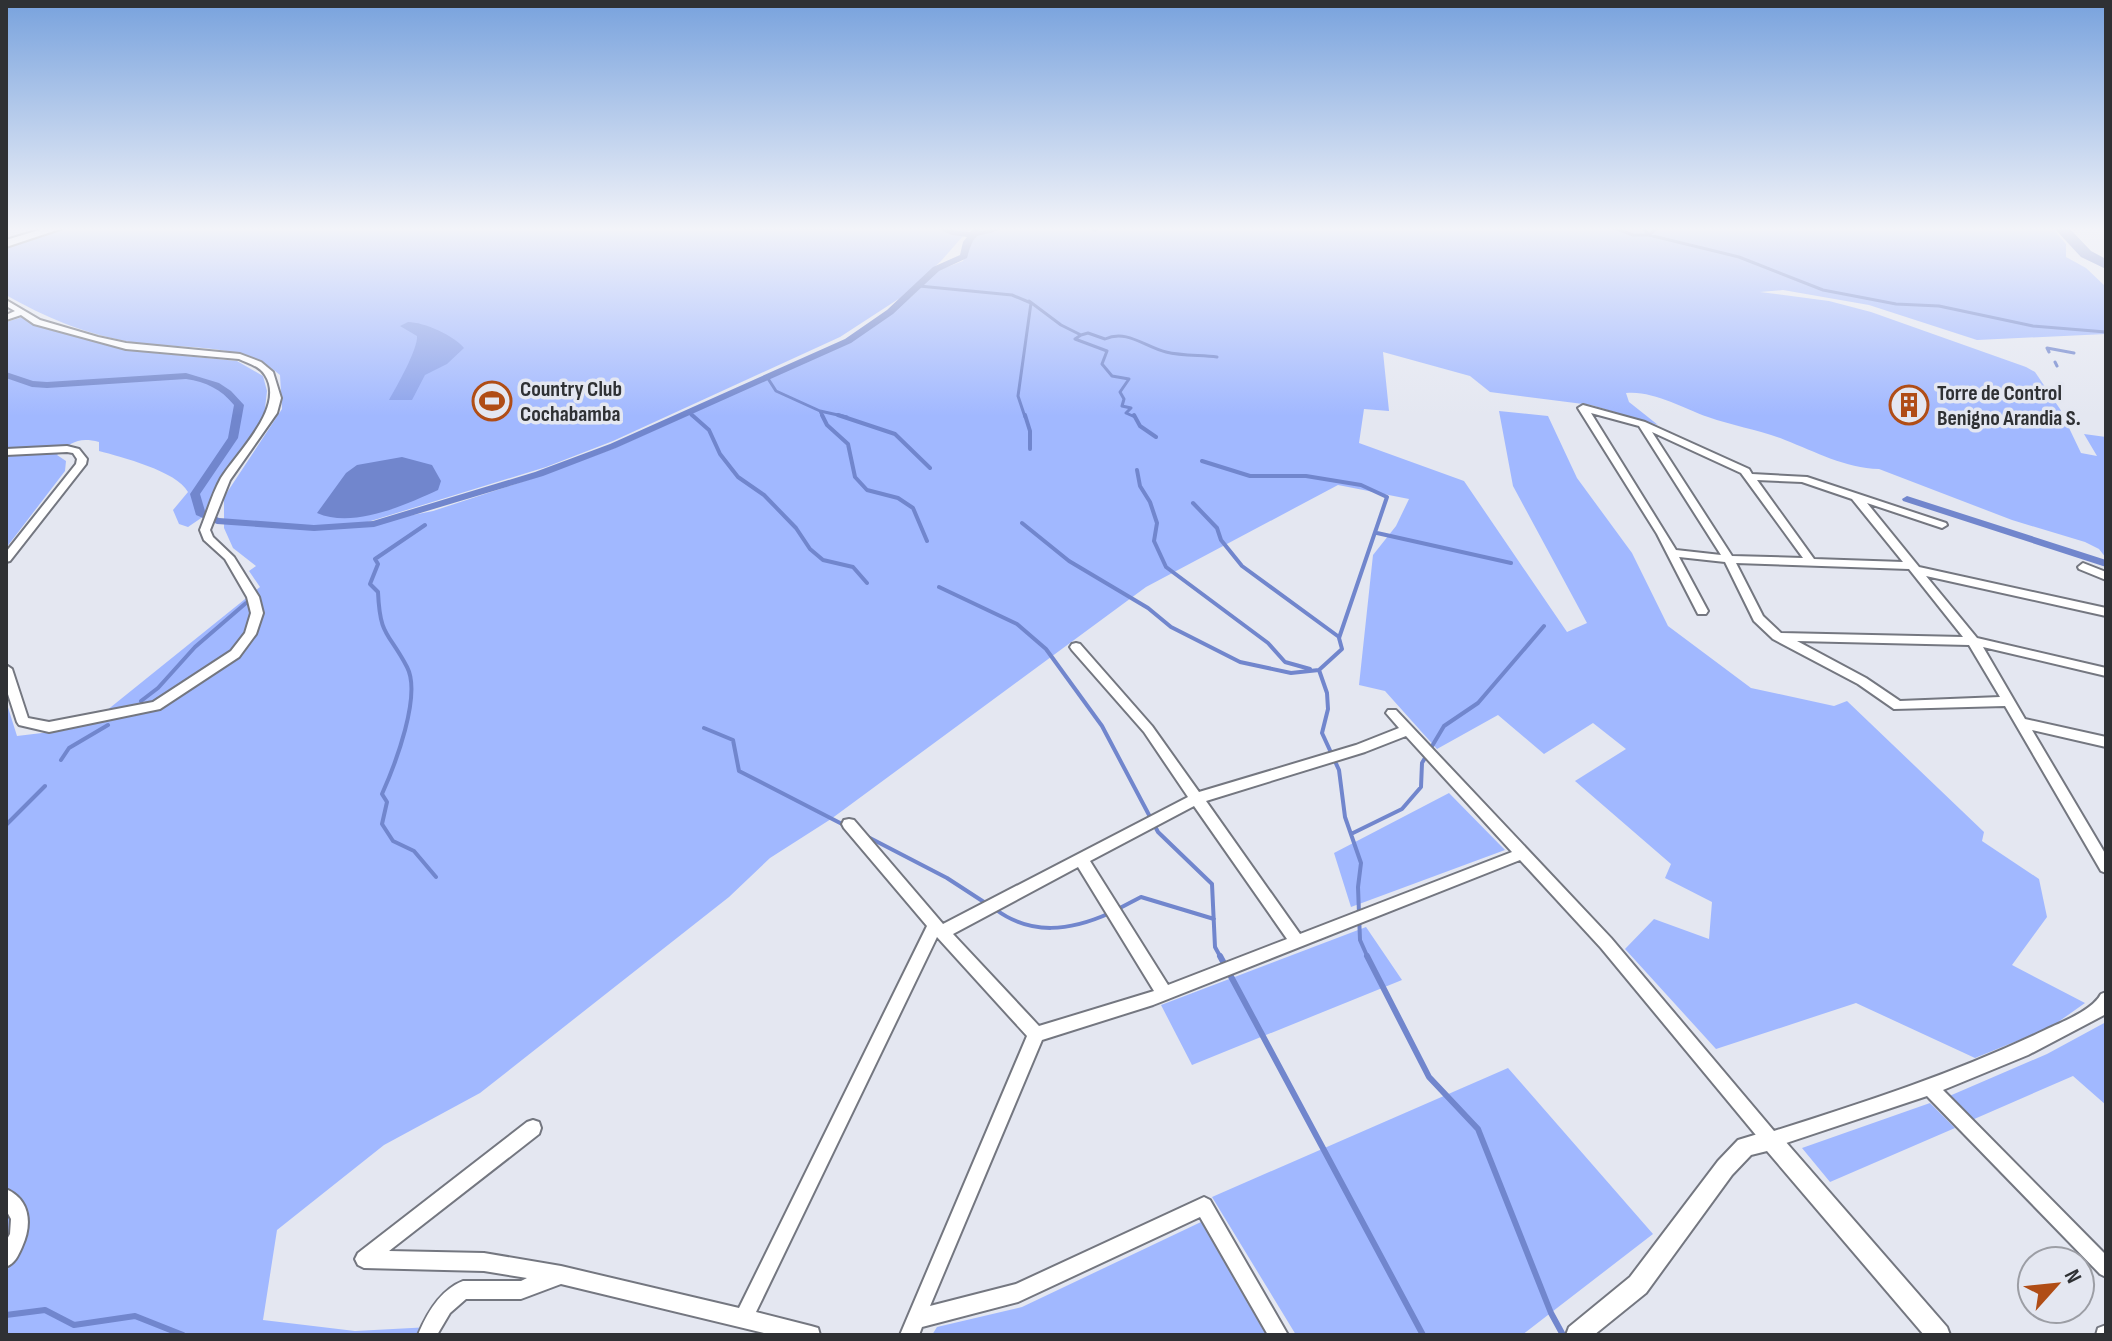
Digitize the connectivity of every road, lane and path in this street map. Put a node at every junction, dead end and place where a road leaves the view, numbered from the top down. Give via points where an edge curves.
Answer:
1 (6, 302) edge
2 (19, 311) junction
3 (6, 316) edge
4 (1642, 424) junction
5 (6, 452) edge
6 (1749, 477) junction
7 (1856, 497) junction
8 (1942, 525) dead end
9 (1672, 553) junction
10 (6, 559) edge
11 (1729, 559) junction
12 (1811, 562) junction
13 (2083, 567) dead end
14 (1914, 568) junction
15 (2106, 576) edge
16 (1702, 611) dead end
17 (2106, 612) edge
18 (1777, 636) junction
19 (1973, 641) junction
20 (1076, 647) dead end
21 (6, 669) edge
22 (2106, 672) edge
23 (2008, 701) junction
24 (1392, 713) dead end
25 (2022, 723) junction
26 (1408, 730) junction
27 (2106, 742) edge
28 (1197, 798) junction
29 (849, 824) dead end
30 (1524, 853) junction
31 (1082, 861) junction
32 (2106, 867) edge
33 (939, 929) junction
34 (1297, 942) junction
35 (1164, 993) junction
36 (2105, 1006) edge
37 (1036, 1034) junction
38 (1931, 1089) junction
39 (533, 1128) dead end
40 (1771, 1140) junction
41 (6, 1198) edge
42 (6, 1258) edge
43 (2106, 1268) edge
44 (561, 1275) junction
45 (744, 1318) junction
46 (914, 1327) edge
47 (427, 1335) edge
48 (811, 1335) edge
49 (1279, 1335) edge
50 (1577, 1335) edge
51 (1939, 1335) edge

1 - 2 street
2 - 3 street
2 - 21 street via 37,322 126,346 240,357 270,374 276,398 272,413 225,480 205,530 229,557 257,613 235,654 156,706 49,727 23,722
4 - 6 street
4 - 9 street via 1583,408
4 - 11 street
5 - 10 street via 67,449 82,459
6 - 7 street via 1803,479
6 - 12 street
7 - 8 street
7 - 14 street
9 - 11 street
9 - 16 street
11 - 12 street
11 - 18 street via 1758,618
12 - 14 street
13 - 15 street
14 - 17 street
14 - 19 street
18 - 19 street
18 - 23 street via 1898,706
19 - 22 street
19 - 23 street
20 - 28 street via 1148,729
23 - 25 street
24 - 26 street
25 - 27 street
25 - 32 street
26 - 28 street
26 - 30 street
28 - 31 street
28 - 34 street
29 - 33 street
30 - 34 street
30 - 40 street
31 - 33 street
31 - 35 street
33 - 37 street
33 - 45 street
34 - 35 street
35 - 37 street
36 - 38 street via 2047,1040
37 - 46 street
38 - 40 street
38 - 43 street
39 - 44 street via 364,1259 484,1262
40 - 50 street via 1745,1147 1638,1285
40 - 51 street
41 - 42 street via 22,1221
44 - 45 street
44 - 47 street via 521,1290 463,1290 443,1306
45 - 48 street
46 - 49 street via 1018,1293 1204,1206

